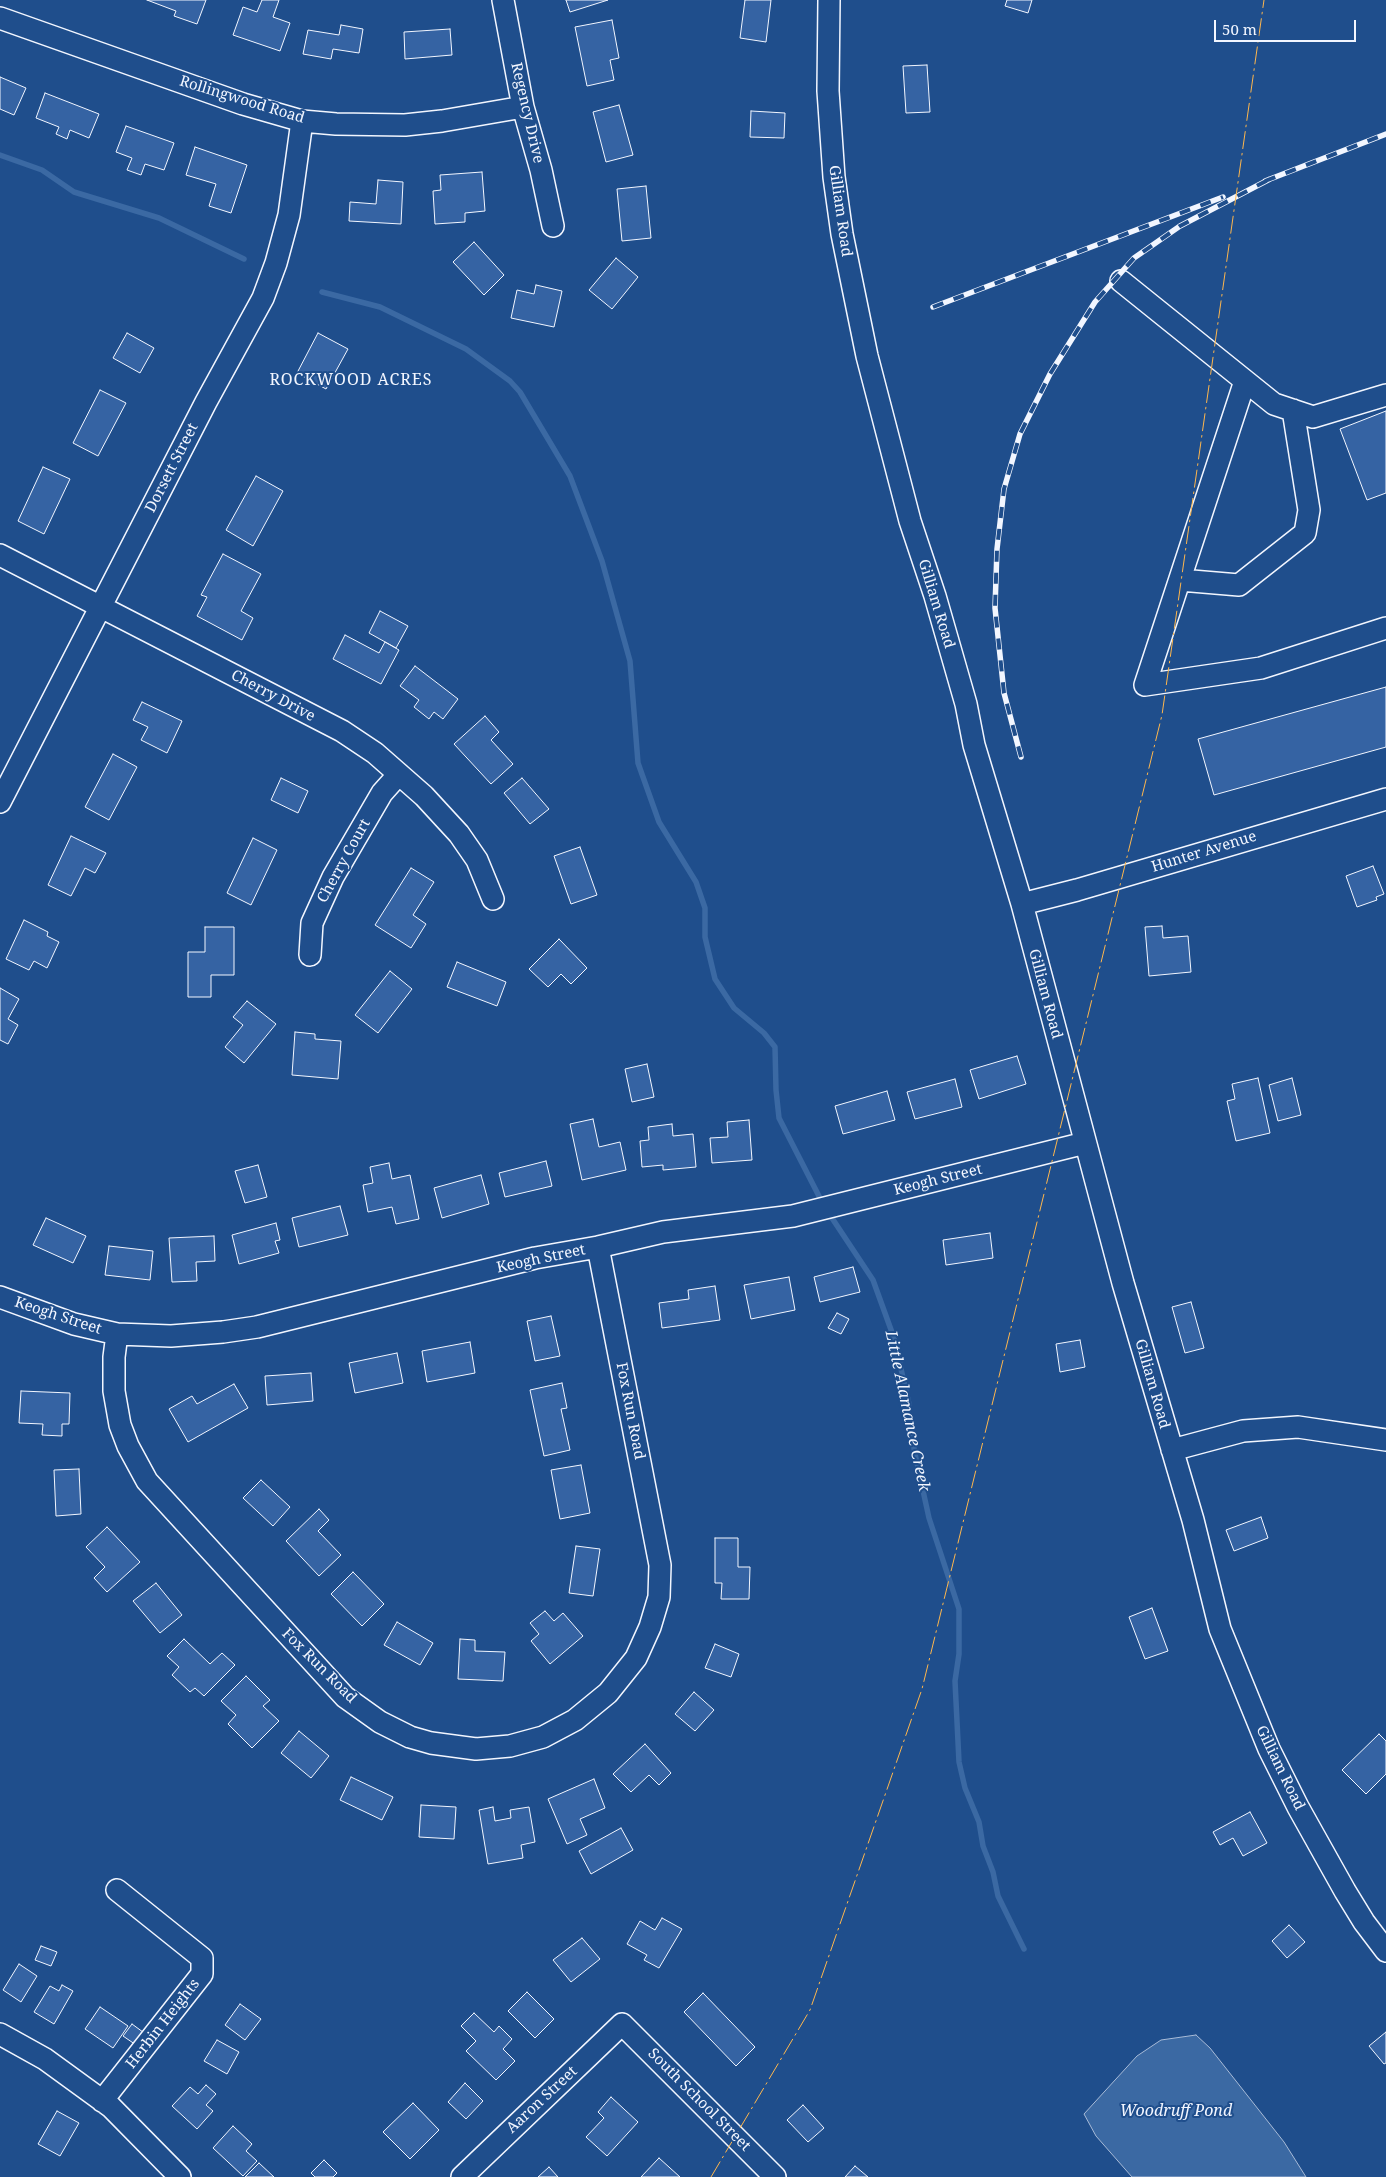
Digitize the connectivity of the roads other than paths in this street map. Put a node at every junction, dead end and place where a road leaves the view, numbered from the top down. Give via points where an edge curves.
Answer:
1 (503, 0) edge
2 (829, 0) edge
3 (0, 18) edge
4 (523, 106) junction
5 (302, 121) junction
6 (552, 226) dead end
7 (1121, 281) dead end
8 (1245, 381) junction
9 (1386, 395) edge
10 (1293, 410) junction
11 (0, 555) edge
12 (1180, 580) junction
13 (101, 606) junction
14 (1386, 628) edge
15 (398, 774) junction
16 (1386, 799) edge
17 (0, 802) edge
18 (493, 899) dead end
19 (1022, 904) junction
20 (310, 955) dead end
21 (1085, 1144) junction
22 (598, 1247) junction
23 (0, 1296) edge
24 (117, 1334) junction
25 (1386, 1440) edge
26 (1172, 1450) junction
27 (117, 1890) dead end
28 (1386, 1951) edge
29 (622, 2024) joint
30 (0, 2034) edge
31 (102, 2101) junction
32 (180, 2177) edge
33 (462, 2177) edge
34 (775, 2177) edge

1 - 4 street, Regency Drive
2 - 19 street, Gilliam Road via 828,91 834,177 866,356 910,521 966,704 974,746
3 - 5 street, Rollingwood Road via 243,104
4 - 5 street, Rollingwood Road via 405,125
4 - 6 street, Regency Drive
5 - 13 street, Dorsett Street via 289,215 263,298
7 - 8 street
8 - 10 street via 1274,404
8 - 12 street
9 - 10 street via 1313,417
10 - 12 street via 1309,510 1304,533 1239,585
11 - 13 street, Cherry Drive
12 - 14 street via 1145,685 1261,668
13 - 15 street, Cherry Drive via 342,731
13 - 17 street, Dorsett Street
15 - 18 street, Cherry Drive via 424,796 459,834 477,860
15 - 20 street, Cherry Court via 382,793 333,877 312,923
16 - 19 street, Hunter Avenue
19 - 21 street, Gilliam Road
21 - 22 street, Keogh Street via 793,1216 663,1232
21 - 26 street, Gilliam Road
22 - 24 street, Keogh Street via 535,1258 258,1327 172,1336
22 - 24 street, Fox Run Road via 660,1565 659,1597 636,1658 608,1693 576,1720 543,1736 510,1746 476,1749 410,1737 380,1722 345,1697 147,1481 120,1425 114,1391
23 - 24 street, Keogh Street via 74,1324
25 - 26 street via 1298,1427 1242,1431
26 - 28 street, Gilliam Road via 1220,1629 1243,1689 1298,1807 1350,1899
27 - 31 street, Herbin Heights via 202,1958 202,1974
29 - 33 street, Aaron Street
29 - 34 street, South School Street
30 - 31 street via 45,2059
31 - 32 street

